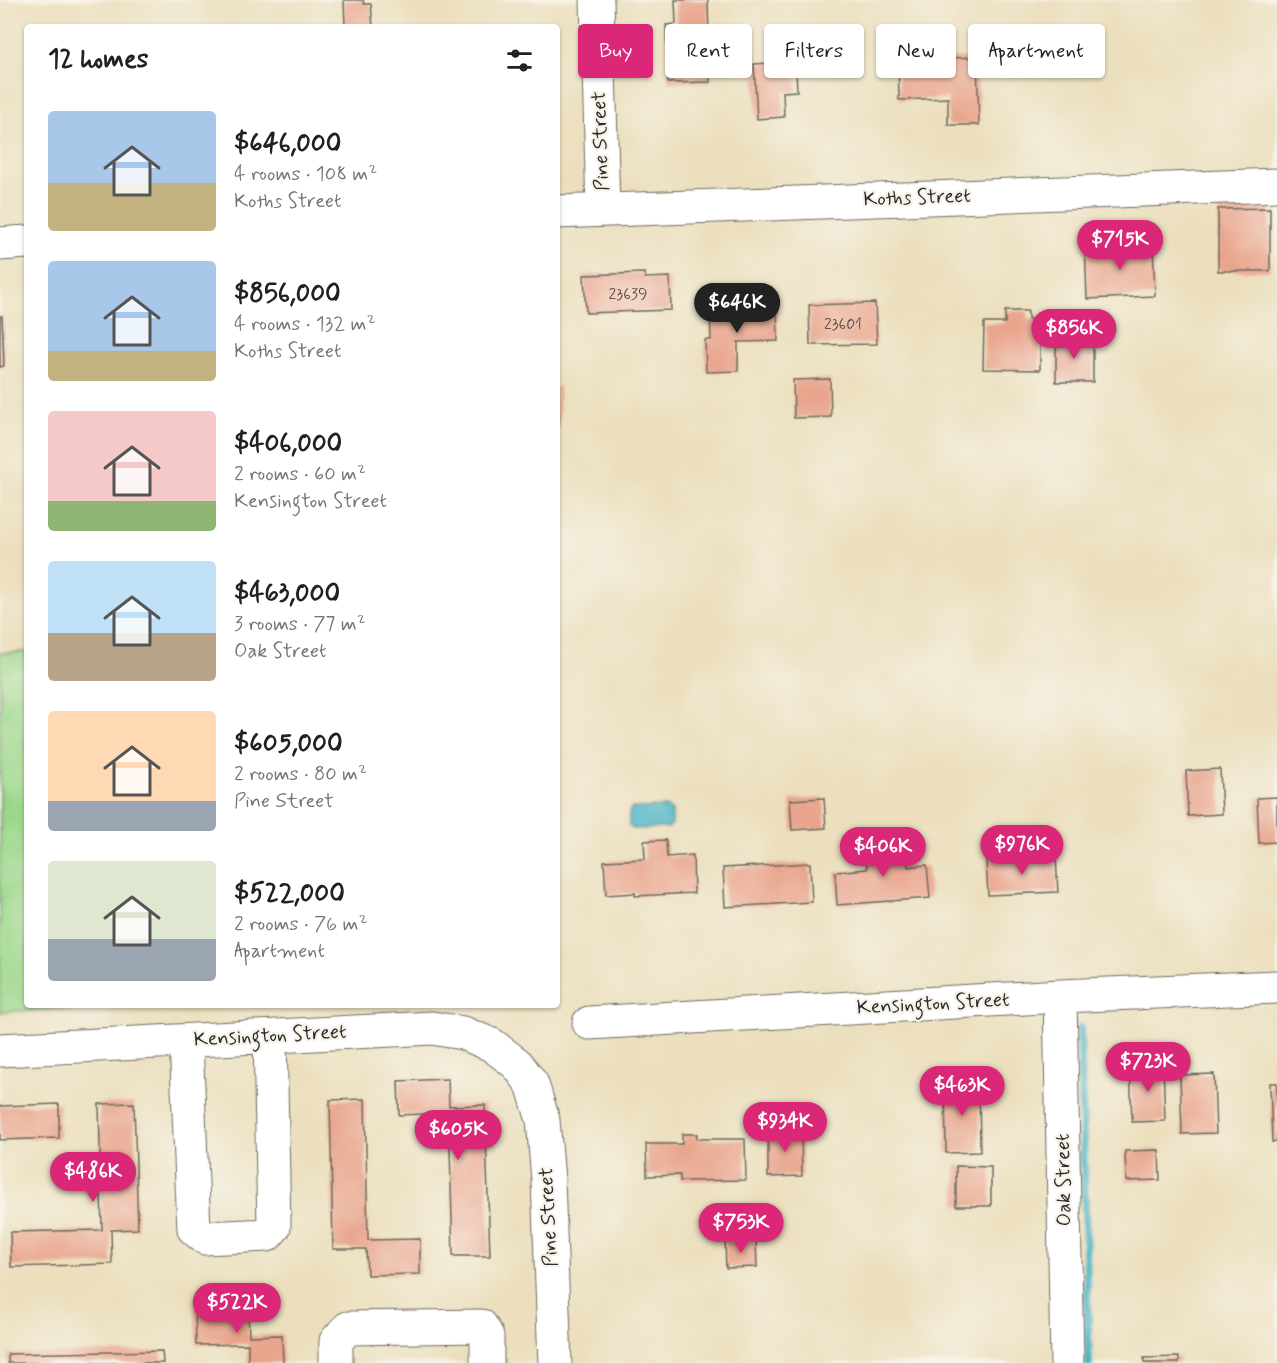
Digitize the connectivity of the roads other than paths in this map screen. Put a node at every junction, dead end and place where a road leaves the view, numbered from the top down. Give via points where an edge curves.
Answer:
1 (597, 0) edge
2 (1277, 185) edge
3 (603, 209) junction
4 (560, 212) edge
5 (24, 242) edge
6 (0, 244) edge
7 (1277, 987) edge
8 (1060, 996) junction
9 (589, 1023) dead end
10 (270, 1036) junction
11 (186, 1041) junction
12 (0, 1050) edge
13 (525, 1075) joint
14 (336, 1363) edge
15 (487, 1363) edge
16 (555, 1363) edge
17 (1067, 1363) edge

1 - 3 street, Pine Street
2 - 3 street, Koths Street
3 - 4 street, Koths Street
5 - 6 street
7 - 8 street, Kensington Street
8 - 9 street, Kensington Street
8 - 17 street, Oak Street
10 - 11 street, Kensington Street
10 - 11 street via 274,1227 267,1235 205,1238 194,1229
10 - 13 street, Kensington Street via 432,1029 463,1033 492,1045
11 - 12 street, Kensington Street
13 - 16 street, Pine Street via 532,1084 543,1120
14 - 15 street via 336,1341 348,1328 481,1326 487,1336

